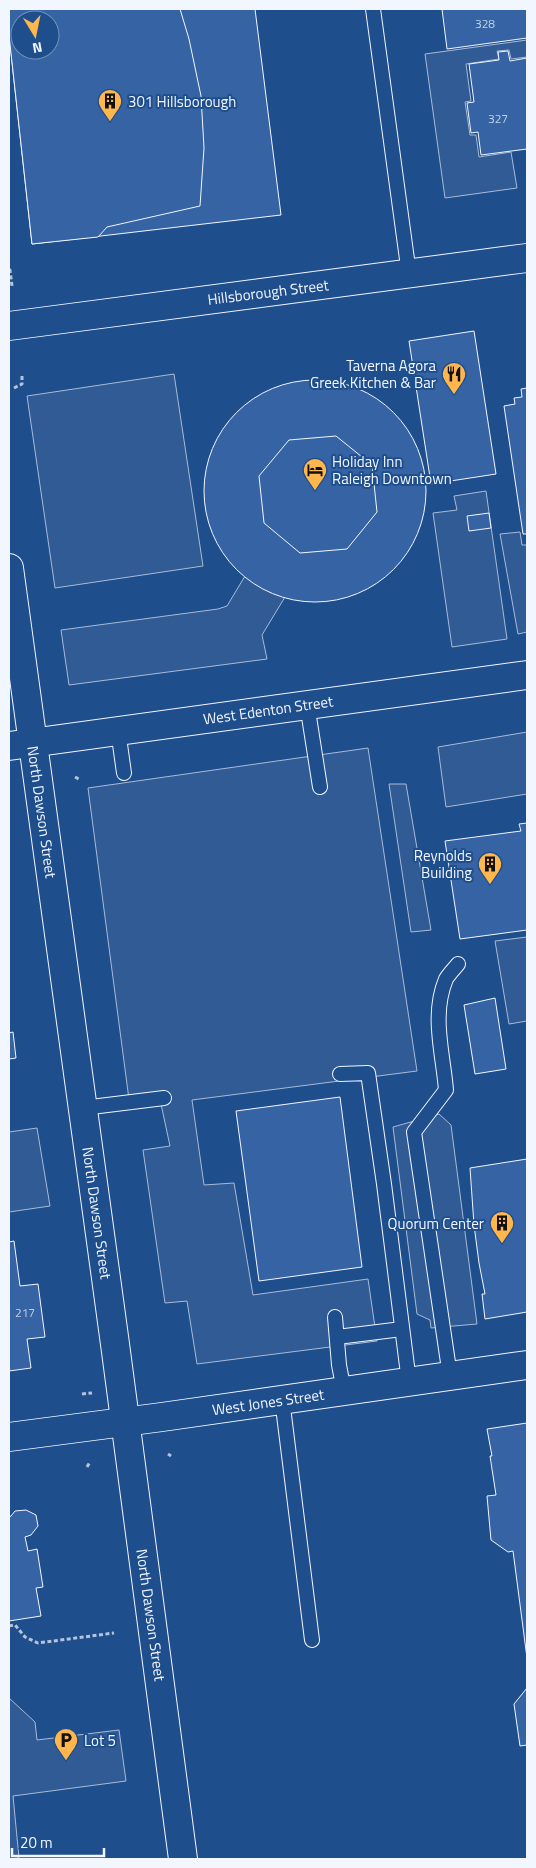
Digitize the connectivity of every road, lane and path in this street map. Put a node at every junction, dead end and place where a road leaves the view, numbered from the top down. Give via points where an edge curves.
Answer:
1 (373, 9) edge
2 (527, 258) edge
3 (9, 270) edge
4 (409, 274) junction
5 (12, 286) dead end
6 (9, 326) edge
7 (22, 375) dead end
8 (14, 388) dead end
9 (9, 568) edge
10 (527, 675) edge
11 (307, 704) junction
12 (118, 730) junction
13 (21, 744) edge
14 (124, 773) dead end
15 (320, 787) dead end
16 (458, 964) dead end
17 (340, 1074) dead end
18 (164, 1098) dead end
19 (83, 1108) junction
20 (335, 1316) dead end
21 (402, 1329) junction
22 (337, 1337) junction
23 (527, 1365) edge
24 (450, 1376) junction
25 (410, 1382) junction
26 (344, 1391) junction
27 (282, 1400) junction
28 (126, 1422) junction
29 (9, 1437) edge
30 (90, 1462) dead end
31 (87, 1467) dead end
32 (9, 1626) edge
33 (114, 1634) dead end
34 (312, 1640) dead end
35 (183, 1859) edge

1 - 4 lane
2 - 4 main road, Hillsborough Street
3 - 5 path
4 - 6 main road, Hillsborough Street
7 - 8 path via 22,384
9 - 13 main road, North Dawson Street
10 - 11 main road, West Edenton Street
11 - 12 main road, West Edenton Street
11 - 15 lane
12 - 13 main road, West Edenton Street
12 - 14 lane
13 - 19 main road, North Dawson Street
16 - 24 lane via 447,978 438,1006 446,1090 414,1132
17 - 21 lane via 368,1073
18 - 19 lane
19 - 28 main road, North Dawson Street
20 - 22 lane
21 - 22 lane
21 - 25 lane
22 - 26 lane
23 - 24 main road, West Jones Street
24 - 25 main road, West Jones Street
25 - 26 main road, West Jones Street
26 - 27 main road, West Jones Street
27 - 28 main road, West Jones Street
27 - 34 lane
28 - 29 main road, West Jones Street
28 - 35 main road, North Dawson Street
30 - 31 path
32 - 33 path via 14,1626 25,1637 38,1643

